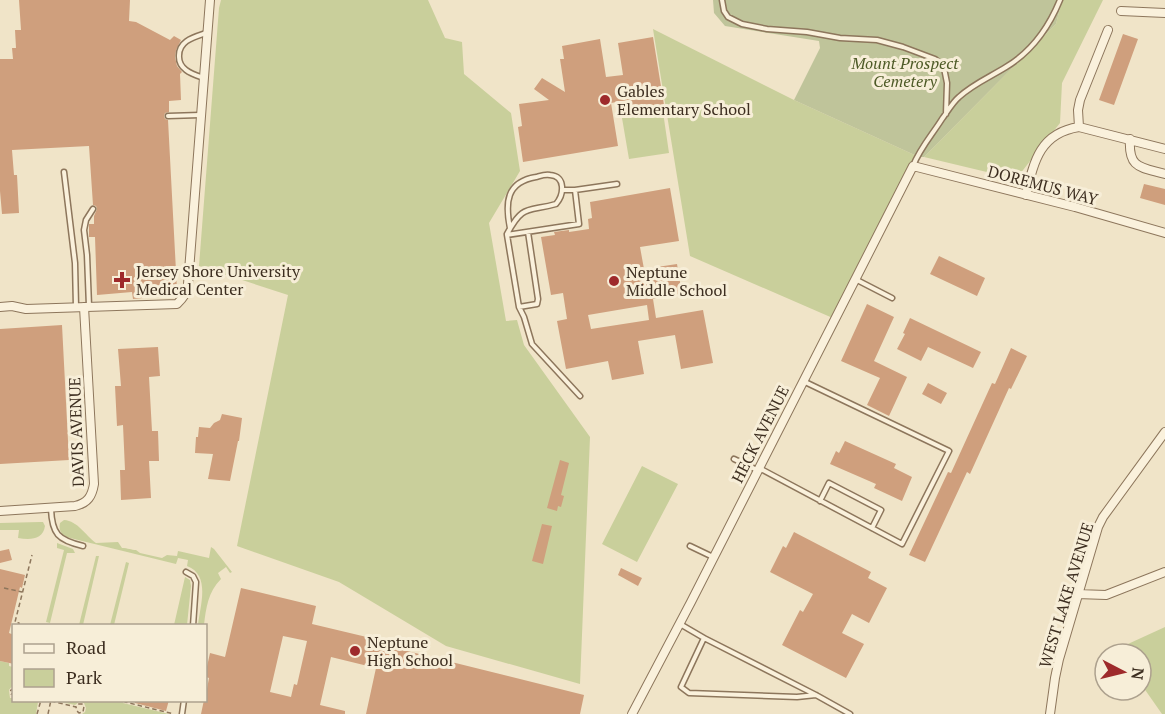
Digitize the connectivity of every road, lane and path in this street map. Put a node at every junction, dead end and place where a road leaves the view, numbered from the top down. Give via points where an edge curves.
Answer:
1 (210, 0) edge
2 (722, 0) edge
3 (1060, 0) edge
4 (1121, 10) dead end
5 (1165, 13) edge
6 (1108, 30) dead end
7 (207, 33) junction
8 (204, 78) junction
9 (946, 114) junction
10 (201, 115) junction
11 (168, 116) dead end
12 (1079, 128) junction
13 (1130, 139) junction
14 (1165, 149) edge
15 (912, 166) junction
16 (64, 172) dead end
17 (1165, 174) edge
18 (617, 184) dead end
19 (563, 190) junction
20 (575, 190) junction
21 (1026, 195) junction
22 (93, 209) dead end
23 (510, 228) junction
24 (528, 232) junction
25 (1165, 233) edge
26 (507, 235) junction
27 (855, 279) junction
28 (892, 298) dead end
29 (0, 307) edge
30 (83, 307) junction
31 (519, 307) junction
32 (802, 381) junction
33 (580, 396) dead end
34 (1165, 432) edge
35 (734, 459) dead end
36 (758, 469) junction
37 (820, 501) junction
38 (51, 508) junction
39 (0, 511) edge
40 (872, 528) junction
41 (83, 546) dead end
42 (690, 546) dead end
43 (32, 555) dead end
44 (714, 557) junction
45 (186, 572) dead end
46 (1165, 572) edge
47 (4, 588) dead end
48 (23, 592) junction
49 (1077, 594) junction
50 (19, 624) edge
51 (193, 624) edge
52 (679, 624) junction
53 (704, 638) junction
54 (816, 695) junction
55 (55, 702) edge
56 (125, 702) edge
57 (76, 707) dead end
58 (174, 714) edge
59 (632, 714) edge
60 (850, 714) edge
61 (1050, 714) edge

1 - 7 street
2 - 9 lane via 728,16 742,24 877,40 935,59 945,68
3 - 9 lane via 1042,33 1025,53 967,90
4 - 5 street
6 - 12 street via 1080,100
7 - 8 street
7 - 8 lane via 189,39 179,54 187,71
8 - 10 street
9 - 15 lane
10 - 11 lane
10 - 30 street via 186,292 177,304
12 - 13 street
12 - 21 street via 1059,132 1044,145
13 - 14 street
13 - 17 street via 1132,161
15 - 21 street, DOREMUS WAY
15 - 27 street, HECK AVENUE
16 - 30 lane
18 - 20 lane
19 - 20 lane
19 - 23 lane via 556,204 524,211
19 - 23 lane via 553,175 523,180 508,199
20 - 24 lane via 579,224
21 - 25 street, DOREMUS WAY
22 - 30 lane via 84,230 87,255
23 - 26 lane
24 - 26 lane
24 - 31 lane via 538,299 537,304
26 - 31 lane
27 - 28 lane
27 - 32 street, HECK AVENUE
29 - 30 street
30 - 38 street, DAVIS AVENUE via 93,493 81,505
31 - 33 lane via 532,344
32 - 36 street, HECK AVENUE
32 - 40 lane via 949,451 902,544
34 - 49 street, WEST LAKE AVENUE via 1103,517
35 - 36 lane
36 - 37 lane
36 - 44 street, HECK AVENUE
37 - 40 lane
37 - 40 lane via 829,483 881,510
38 - 39 street, DAVIS AVENUE
38 - 41 lane via 51,523 57,533 66,541
42 - 44 lane
43 - 48 path
44 - 52 street, HECK AVENUE
45 - 51 lane via 196,582
46 - 49 street via 1106,595
47 - 48 path
48 - 50 path via 15,622
49 - 61 street, WEST LAKE AVENUE via 1059,659
52 - 53 lane
52 - 59 street, HECK AVENUE
53 - 54 lane
53 - 54 lane via 681,687 689,693
54 - 60 lane
55 - 57 path
56 - 58 path

